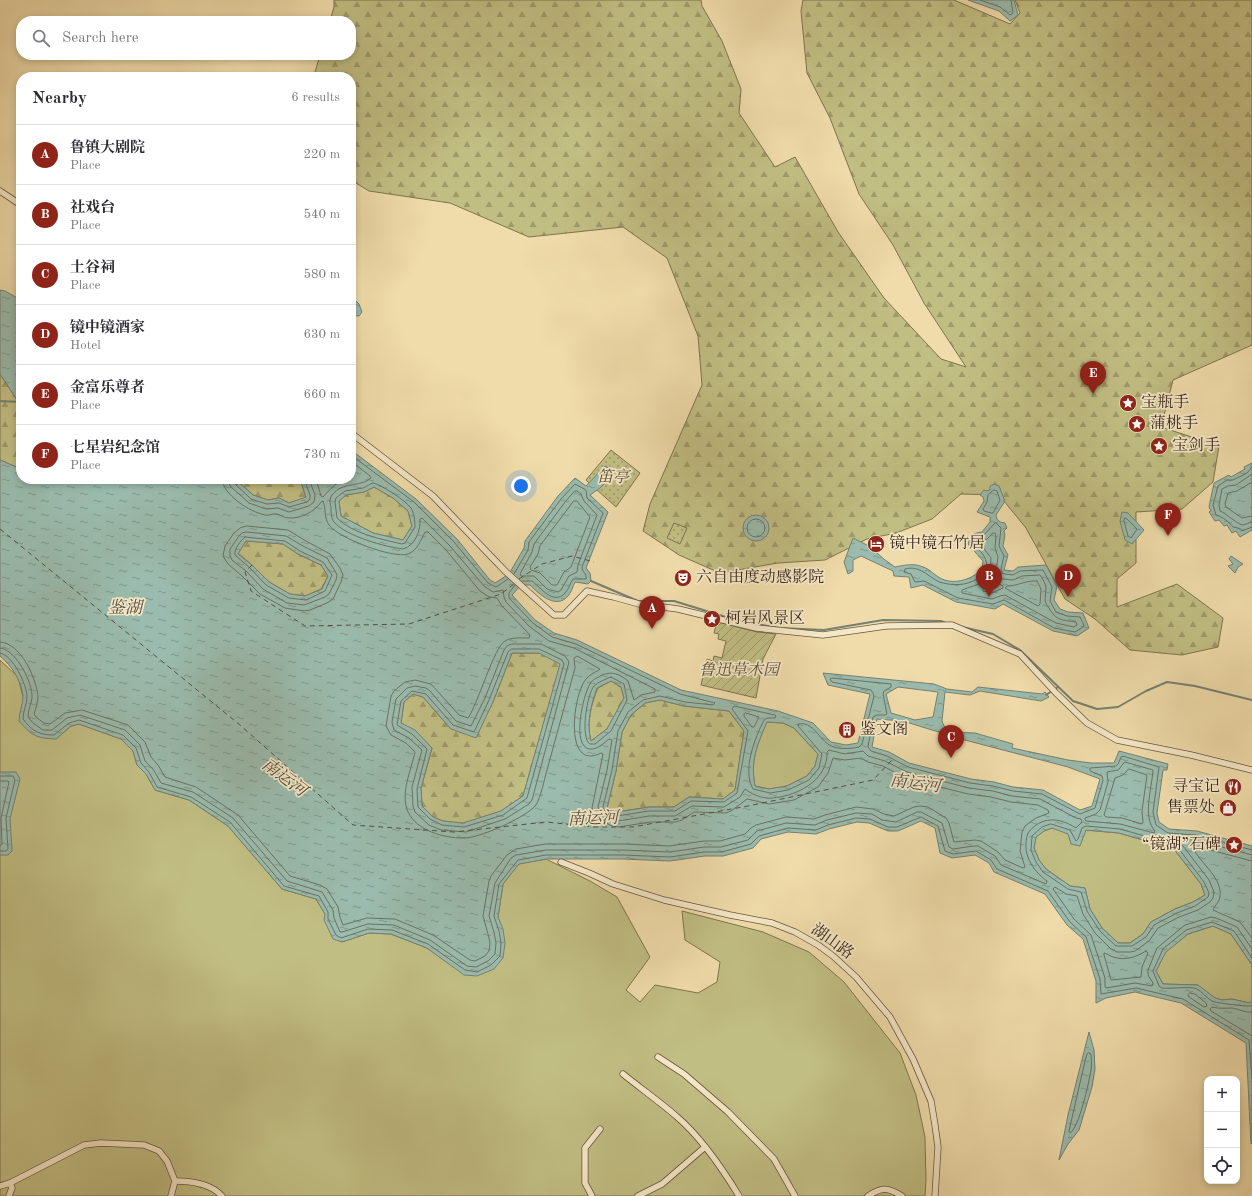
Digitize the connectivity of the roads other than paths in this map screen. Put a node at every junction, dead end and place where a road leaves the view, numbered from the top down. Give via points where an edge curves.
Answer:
1 (0, 191) edge
2 (16, 202) edge
3 (356, 437) edge
4 (1252, 770) edge
5 (560, 862) dead end
6 (658, 1057) dead end
7 (623, 1074) dead end
8 (600, 1129) dead end
9 (705, 1147) junction
10 (175, 1181) junction
11 (10, 1183) junction
12 (0, 1186) edge
13 (9, 1196) edge
14 (171, 1196) edge
15 (222, 1196) edge
16 (592, 1196) edge
17 (638, 1196) edge
18 (739, 1196) edge
19 (795, 1196) edge
20 (868, 1196) edge
21 (902, 1196) edge
22 (935, 1196) edge

1 - 2 street
3 - 4 street via 433,496 506,572 554,615 564,615 587,591 756,628 809,634 823,635 886,626 952,625 1020,654 1087,723 1117,740
5 - 22 street, 湖山路 via 613,884 664,900 772,923 796,932 833,956 856,977 890,1017 913,1059 931,1101 938,1147
6 - 19 street via 684,1074 728,1112 774,1159
7 - 9 street via 677,1117
8 - 16 street via 585,1148 585,1182
9 - 17 street via 662,1184
9 - 18 street
10 - 11 street via 167,1161 159,1151 144,1145 101,1143 84,1146
10 - 14 street
10 - 15 street via 187,1181 213,1188
11 - 12 street
11 - 13 street via 12,1188
20 - 21 street via 881,1188 892,1190

